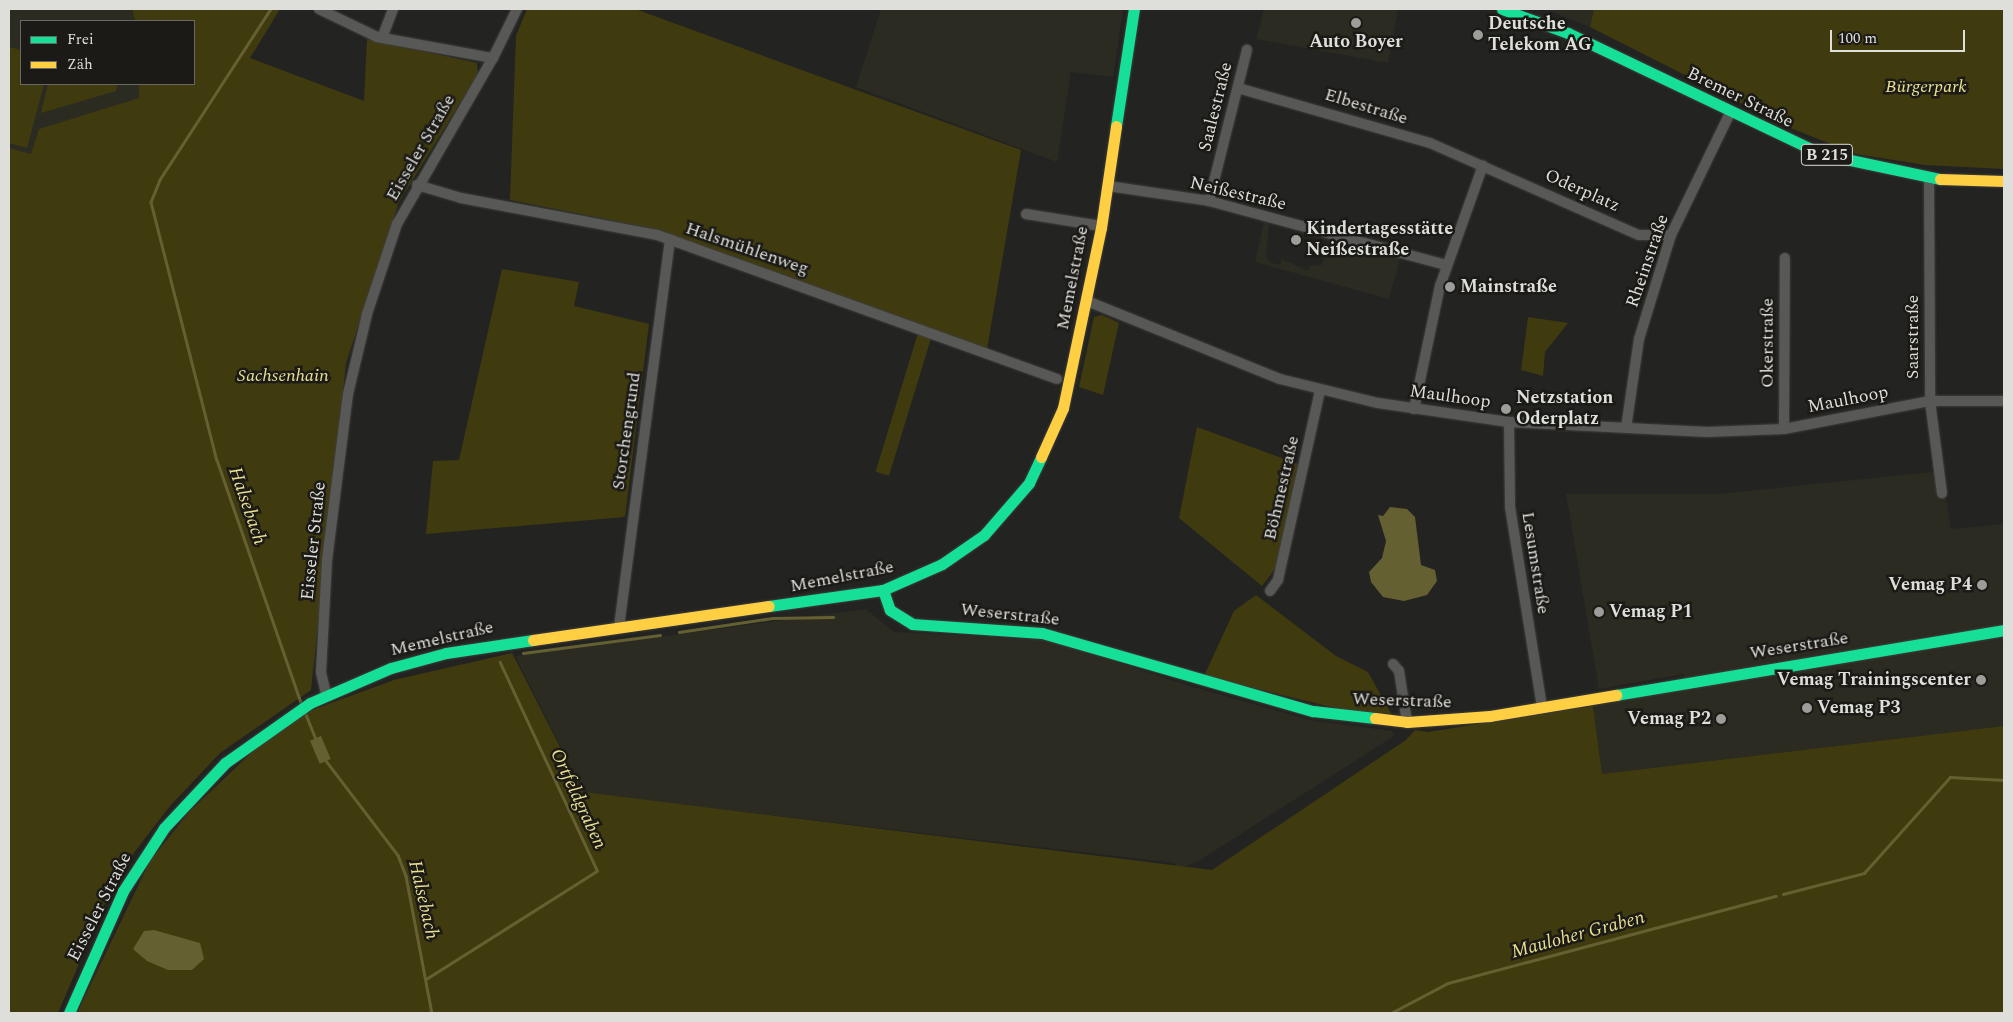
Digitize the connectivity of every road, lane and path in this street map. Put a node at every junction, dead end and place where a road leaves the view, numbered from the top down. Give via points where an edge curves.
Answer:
1 (319, 9) edge
2 (393, 9) edge
3 (517, 9) edge
4 (1134, 9) edge
5 (1502, 9) edge
6 (382, 38) junction
7 (1247, 50) dead end
8 (494, 58) junction
9 (1238, 88) junction
10 (1730, 113) junction
11 (1482, 165) junction
12 (1929, 179) junction
13 (2004, 181) edge
14 (417, 185) junction
15 (1108, 186) junction
16 (1209, 201) junction
17 (1026, 214) dead end
18 (1101, 226) junction
19 (1671, 235) junction
20 (670, 239) junction
21 (1785, 258) dead end
22 (1446, 265) junction
23 (1087, 301) junction
24 (1057, 379) dead end
25 (1320, 390) junction
26 (1930, 401) junction
27 (2004, 401) edge
28 (1414, 409) junction
29 (1509, 422) junction
30 (1626, 428) junction
31 (1784, 429) junction
32 (1942, 493) dead end
33 (883, 590) junction
34 (1270, 591) dead end
35 (619, 627) junction
36 (2004, 630) edge
37 (1393, 664) dead end
38 (326, 694) junction
39 (1542, 707) junction
40 (1407, 722) junction
41 (69, 1013) edge

1 - 6 street
2 - 6 street
3 - 8 street, Eisseler Straße
4 - 15 street, Memelstraße
5 - 10 street, Bremer Straße / B 215 via 1606,50
6 - 8 street
7 - 9 street, Saalestraße
8 - 14 street, Eisseler Straße
9 - 11 street, Elbestraße via 1430,143
9 - 16 street, Saalestraße
10 - 12 street, Bremer Straße / B 215 via 1822,154
10 - 19 street, Rheinstraße
11 - 19 street, Oderplatz via 1639,235
11 - 22 street
12 - 13 street, Bremer Straße / B 215
12 - 26 street, Saarstraße
14 - 20 street, Halsmühlenweg via 461,198 619,225
14 - 38 street, Eisseler Straße via 381,268 348,394 327,560 321,672
15 - 16 street, Neißestraße
15 - 18 street, Memelstraße
16 - 22 street, Neißestraße
17 - 18 street
18 - 23 street, Memelstraße
19 - 30 street, Rheinstraße via 1639,339
20 - 24 street, Halsmühlenweg
20 - 35 street, Storchengrund
21 - 31 street, Okerstraße
22 - 28 street
23 - 25 street, Maulhoop via 1241,367
23 - 33 street, Memelstraße via 1064,408 1029,482 997,521 970,545 914,579
25 - 28 street, Maulhoop
25 - 34 street, Böhmestraße via 1278,580
26 - 27 street, Maulhoop
26 - 31 street, Maulhoop
26 - 32 street, Saarstraße
28 - 29 street, Maulhoop
29 - 30 street, Maulhoop
29 - 39 street, Lesumstraße via 1508,484
30 - 31 street, Maulhoop via 1707,432
33 - 35 street, Memelstraße
33 - 40 street, Weserstraße via 890,610 912,624 1042,633 1313,711
35 - 38 street, Memelstraße via 446,653 391,668
36 - 39 street, Weserstraße
37 - 40 street via 1399,671
38 - 41 street, Eisseler Straße via 225,763 164,828 123,891
39 - 40 street, Weserstraße via 1436,723

